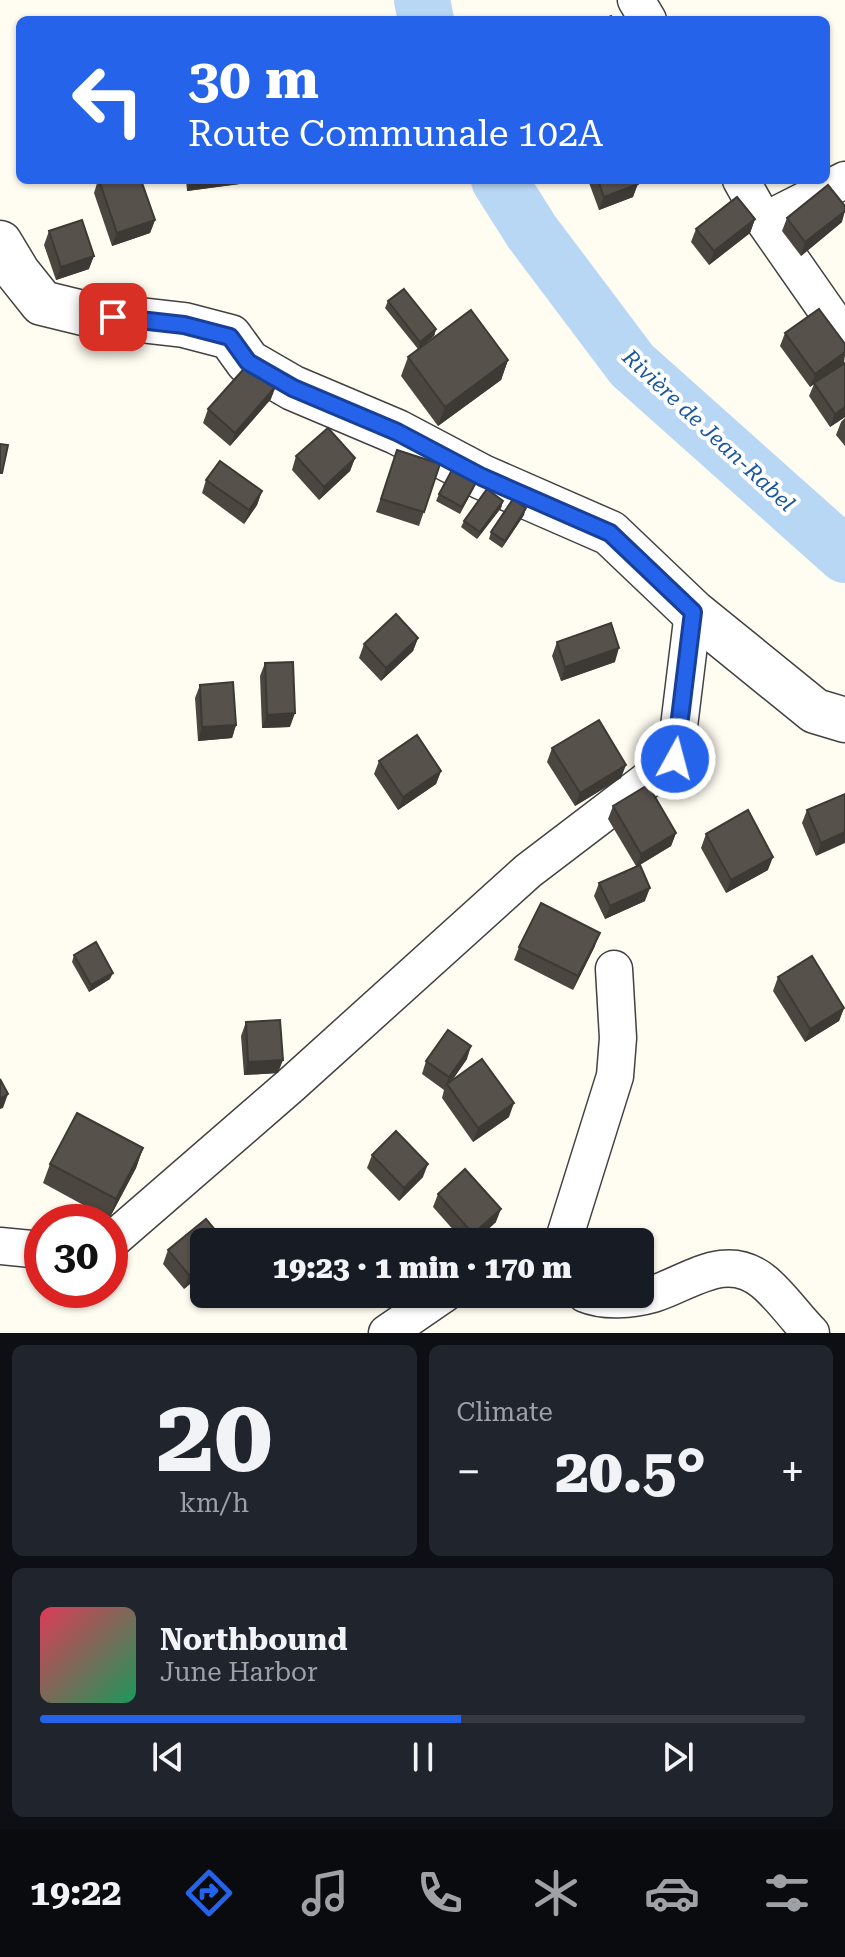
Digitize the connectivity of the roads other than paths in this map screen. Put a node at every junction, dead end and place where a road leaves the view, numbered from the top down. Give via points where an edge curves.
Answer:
1 (845, 180) edge
2 (743, 184) edge
3 (764, 221) junction
4 (0, 243) edge
5 (845, 337) edge
6 (693, 612) junction
7 (845, 720) edge
8 (614, 969) dead end
9 (128, 1226) edge
10 (567, 1228) edge
11 (0, 1246) edge
12 (24, 1248) edge
13 (654, 1293) edge
14 (424, 1308) edge
15 (387, 1333) edge
16 (811, 1333) edge

1 - 3 street
2 - 3 street
3 - 5 street
4 - 6 street via 42,303 230,337 248,362 293,388 610,533
6 - 7 street via 815,711
6 - 9 street via 675,759 528,871
8 - 10 street via 615,1076
11 - 12 street
13 - 16 street via 706,1270 739,1270 762,1280
14 - 15 street

